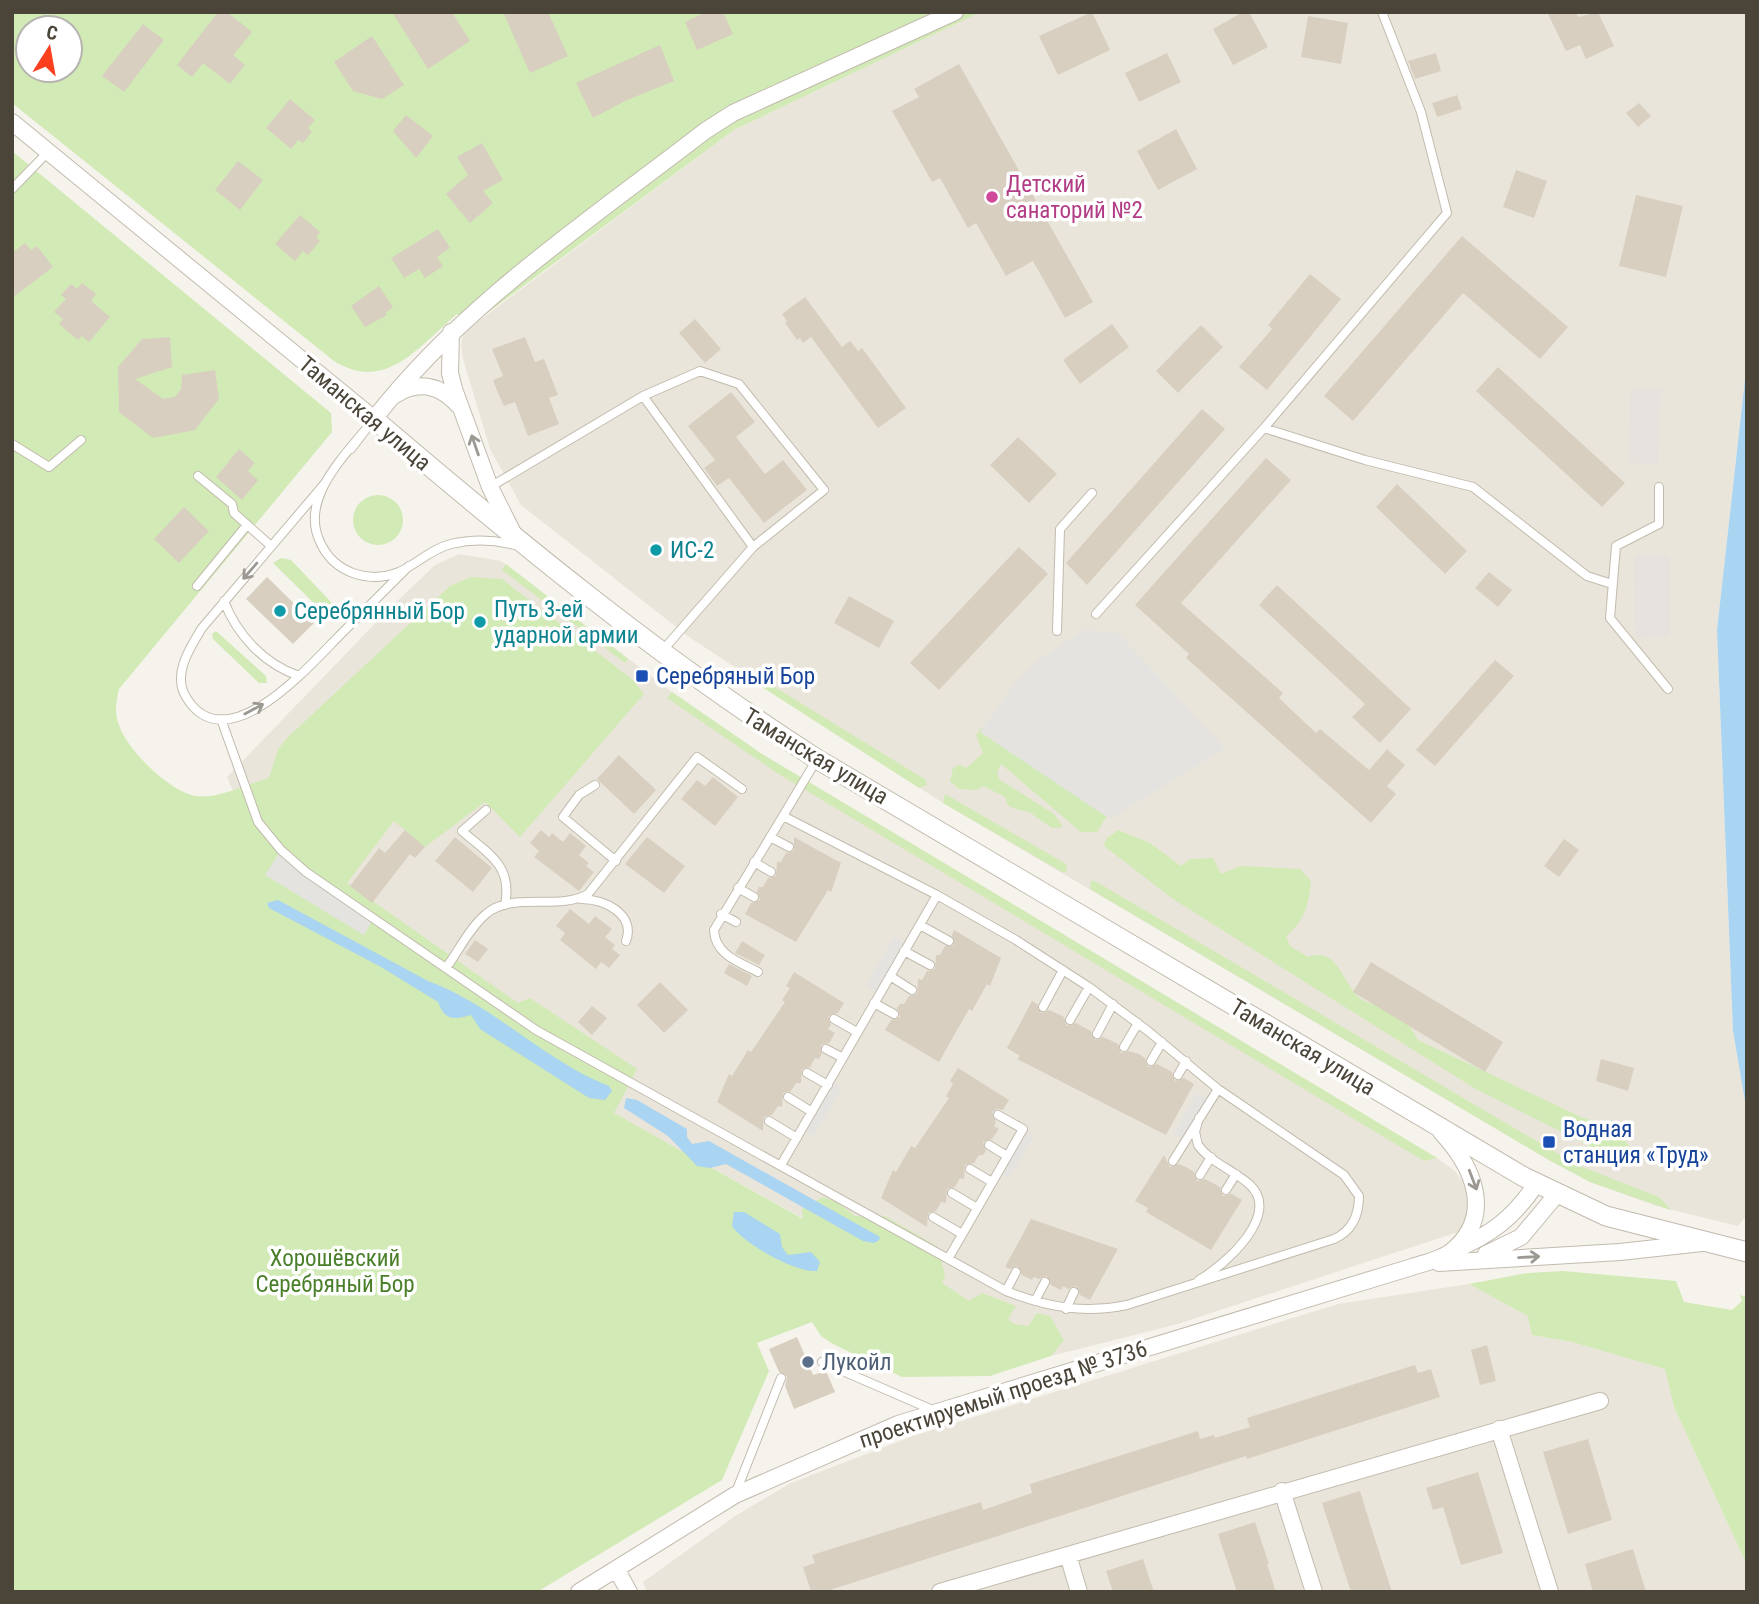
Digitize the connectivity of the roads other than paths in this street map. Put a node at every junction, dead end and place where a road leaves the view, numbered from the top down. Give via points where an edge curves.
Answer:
1 (955, 12) edge
2 (1382, 12) edge
3 (12, 122) edge
4 (48, 152) junction
5 (12, 189) edge
6 (451, 332) junction
7 (643, 396) junction
8 (391, 397) junction
9 (460, 406) junction
10 (374, 419) junction
11 (1264, 428) junction
12 (81, 440) dead end
13 (12, 444) edge
14 (351, 449) dead end
15 (198, 476) dead end
16 (326, 482) junction
17 (489, 487) junction
18 (1659, 487) dead end
19 (1092, 492) dead end
20 (464, 495) junction
21 (247, 525) junction
22 (271, 546) junction
23 (752, 547) junction
24 (527, 549) junction
25 (409, 566) junction
26 (1612, 584) junction
27 (197, 586) dead end
28 (224, 601) junction
29 (1096, 614) dead end
30 (1058, 631) dead end
31 (661, 653) junction
32 (299, 676) junction
33 (1668, 689) dead end
34 (221, 719) junction
35 (817, 759) junction
36 (595, 785) dead end
37 (742, 789) dead end
38 (486, 810) dead end
39 (783, 816) junction
40 (770, 836) junction
41 (789, 848) dead end
42 (616, 861) junction
43 (754, 862) junction
44 (771, 872) dead end
45 (738, 888) junction
46 (937, 895) junction
47 (754, 897) dead end
48 (575, 899) junction
49 (505, 905) junction
50 (721, 914) junction
51 (736, 922) dead end
52 (920, 925) junction
53 (626, 941) dead end
54 (948, 941) dead end
55 (904, 951) junction
56 (930, 965) dead end
57 (446, 968) junction
58 (1063, 970) junction
59 (758, 972) dead end
60 (890, 976) junction
61 (1088, 987) junction
62 (912, 990) dead end
63 (874, 1003) junction
64 (1114, 1004) junction
65 (1042, 1007) dead end
66 (894, 1014) dead end
67 (834, 1019) dead end
68 (1070, 1020) dead end
69 (1138, 1023) junction
70 (857, 1032) junction
71 (1097, 1034) dead end
72 (1161, 1042) junction
73 (1124, 1047) dead end
74 (825, 1049) dead end
75 (843, 1058) junction
76 (1151, 1061) dead end
77 (1186, 1061) junction
78 (807, 1073) dead end
79 (1178, 1075) dead end
80 (828, 1085) junction
81 (1218, 1089) junction
82 (788, 1097) dead end
83 (812, 1112) junction
84 (998, 1115) dead end
85 (1199, 1118) junction
86 (769, 1121) dead end
87 (1434, 1125) junction
88 (797, 1138) junction
89 (989, 1145) dead end
90 (1007, 1156) junction
91 (1211, 1157) junction
92 (1173, 1161) dead end
93 (782, 1165) junction
94 (970, 1169) dead end
95 (1236, 1174) junction
96 (1200, 1175) dead end
97 (992, 1182) junction
98 (1536, 1184) junction
99 (1226, 1190) dead end
100 (951, 1193) dead end
101 (1557, 1194) junction
102 (977, 1208) junction
103 (933, 1217) dead end
104 (962, 1234) junction
105 (1707, 1244) junction
106 (1747, 1252) edge
107 (1454, 1256) junction
108 (948, 1259) junction
109 (1016, 1272) dead end
110 (1045, 1282) dead end
111 (1187, 1286) junction
112 (1006, 1290) junction
113 (1074, 1292) dead end
114 (1035, 1301) junction
115 (1066, 1309) junction
116 (822, 1362) dead end
117 (781, 1378) dead end
118 (1600, 1401) dead end
119 (938, 1412) junction
120 (1499, 1429) junction
121 (1282, 1492) junction
122 (736, 1495) junction
123 (1068, 1555) junction
124 (617, 1570) junction
125 (579, 1592) edge
126 (629, 1592) edge
127 (940, 1592) edge
128 (1079, 1592) edge
129 (1314, 1592) edge
130 (1550, 1592) edge

1 - 6 street via 733,113
2 - 11 lane via 1421,111 1447,213
3 - 4 street, Таманская улица
4 - 5 lane
4 - 10 street, Таманская улица
6 - 8 street
6 - 9 street via 450,373
7 - 17 lane
7 - 23 lane
7 - 23 lane via 701,371 739,384 824,490
8 - 9 street via 404,389 433,386
8 - 10 street
17 -> 9 street
10 - 14 lane
10 - 16 lane
10 - 20 street, Таманская улица
11 - 26 lane via 1473,487 1587,576
11 - 29 lane
12 - 13 lane via 49,467
15 - 21 lane via 232,504 234,513
16 - 22 lane
16 - 25 lane via 317,499 314,522 319,542 332,561 352,574 366,576 389,575
17 - 20 street
17 - 24 street via 502,517
18 - 26 lane via 1659,524 1616,546
19 - 30 lane via 1060,529
20 - 24 street, Таманская улица
21 - 22 lane
21 - 27 lane
22 -> 28 lane
23 - 31 lane
24 - 25 lane via 498,542 463,542 436,550
24 - 31 street, Таманская улица
25 - 32 lane
26 - 33 lane via 1610,618
28 - 32 lane via 254,647 283,670
28 - 34 lane via 190,647 181,680 192,705
31 - 35 street, Таманская улица
34 -> 32 lane via 256,710
34 - 57 lane via 258,822 281,849 306,872
35 - 39 lane
35 - 87 street, Таманская улица
36 - 42 lane via 579,795 563,817
37 - 42 lane via 697,757
38 - 49 lane via 462,831 504,871 508,883
39 - 40 lane
39 - 46 lane
40 - 41 lane
40 - 43 lane
42 - 48 lane via 593,889
43 - 44 lane
43 - 45 lane
45 - 47 lane
45 - 50 lane
46 - 52 lane
46 - 58 lane
48 - 49 lane
48 - 53 lane via 599,900 611,906 626,924
49 - 57 lane via 486,914
50 - 51 lane
50 - 59 lane via 714,930 718,947
52 - 54 lane
52 - 55 lane
55 - 56 lane
55 - 60 lane
57 - 93 lane via 536,1030
58 - 61 lane
58 - 65 lane
60 - 62 lane
60 - 63 lane
61 - 64 lane
61 - 68 lane
63 - 66 lane
63 - 70 lane
64 - 69 lane
64 - 71 lane
67 - 70 lane
69 - 72 lane
69 - 73 lane
70 - 75 lane
72 - 76 lane
72 - 77 lane
74 - 75 lane
75 - 80 lane
77 - 79 lane
77 - 81 lane
78 - 80 lane
80 - 83 lane
81 - 85 lane
81 - 111 lane via 1344,1175 1359,1196 1358,1212 1346,1232 1334,1239
82 - 83 lane
83 - 88 lane
84 - 90 lane via 1023,1129
85 - 91 lane via 1196,1140
85 - 92 lane
86 - 88 lane
87 - 98 street, Таманская улица
87 -> 107 street via 1455,1147 1477,1189 1473,1223
88 - 93 lane
89 - 90 lane
90 - 97 lane
91 - 95 lane
91 - 96 lane
93 - 108 lane
94 - 97 lane
95 - 99 lane
95 - 111 lane via 1259,1196 1256,1220 1221,1265
97 - 102 lane
98 - 101 street, Таманская улица
98 - 107 street via 1506,1222
100 - 102 lane
101 - 105 street, Таманская улица via 1606,1216
101 - 107 street via 1521,1237 1502,1249
102 - 104 lane
103 - 104 lane
104 - 108 lane
105 - 106 street, Таманская улица
107 -> 105 street via 1620,1252
107 - 119 street, проектируемый проезд № 3736
108 - 112 lane
109 - 112 lane
110 - 114 lane
111 - 115 lane via 1112,1308
112 - 114 lane
113 - 115 lane
114 - 115 lane
116 - 119 lane
117 - 122 lane
118 - 120 street
119 - 122 street, проектируемый проезд № 3736 via 898,1424
120 - 121 street
120 - 130 street
121 - 123 street
121 - 129 street
122 - 124 street, проектируемый проезд № 3736
123 - 127 street
123 - 128 street
124 - 125 street, проектируемый проезд № 3736
124 - 126 street

